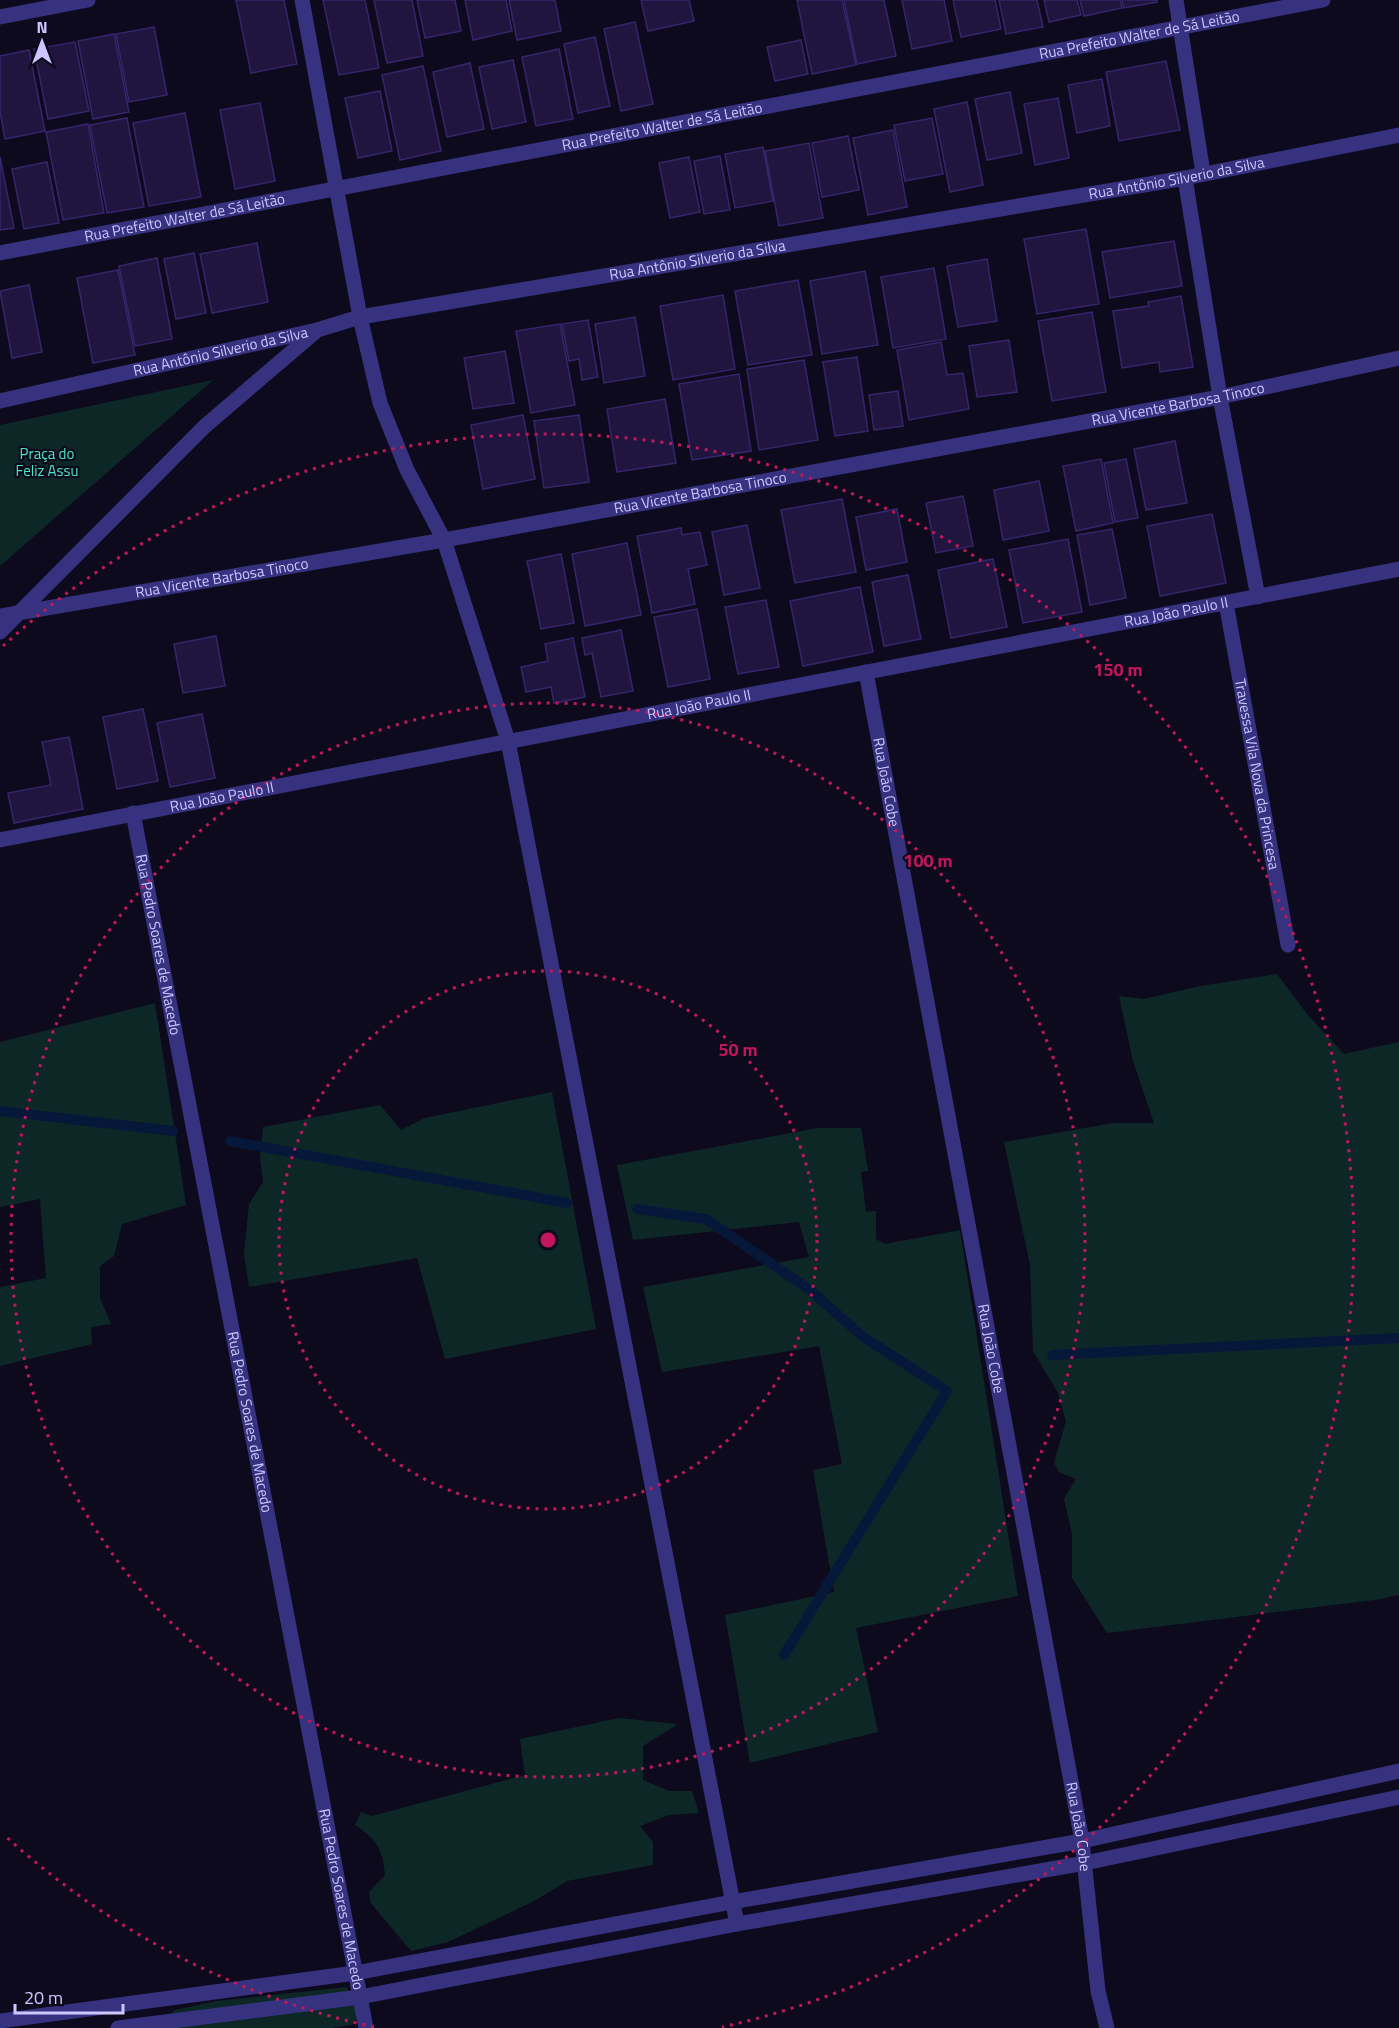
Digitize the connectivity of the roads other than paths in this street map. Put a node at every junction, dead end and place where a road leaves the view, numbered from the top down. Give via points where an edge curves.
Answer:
1 (88, 0) edge
2 (302, 0) edge
3 (1176, 0) edge
4 (1323, 0) edge
5 (0, 17) edge
6 (1181, 28) junction
7 (1399, 135) edge
8 (1203, 173) junction
9 (1185, 178) junction
10 (338, 187) junction
11 (0, 253) edge
12 (360, 317) junction
13 (317, 330) junction
14 (1399, 358) edge
15 (1220, 398) junction
16 (0, 401) edge
17 (444, 540) junction
18 (1399, 569) edge
19 (1258, 597) junction
20 (1226, 603) junction
21 (8, 615) edge
22 (0, 632) edge
23 (866, 672) junction
24 (508, 741) junction
25 (133, 813) junction
26 (0, 840) edge
27 (1288, 945) dead end
28 (1399, 1771) edge
29 (1399, 1797) edge
30 (1083, 1841) junction
31 (1085, 1863) junction
32 (732, 1902) junction
33 (737, 1924) junction
34 (356, 1973) junction
35 (360, 1997) junction
36 (0, 2021) edge
37 (118, 2028) edge
38 (366, 2028) edge
39 (1107, 2028) edge

1 - 5 street
2 - 10 street
3 - 6 street
4 - 6 street, Rua Prefeito Walter de Sá Leitão
6 - 8 street
6 - 10 street, Rua Prefeito Walter de Sá Leitão
7 - 8 street, Rua Antônio Silverio da Silva
8 - 9 street, Rua Antônio Silverio da Silva
9 - 12 street, Rua Antônio Silverio da Silva
9 - 15 street
10 - 11 street, Rua Prefeito Walter de Sá Leitão
10 - 12 street
12 - 13 street, Rua Antônio Silverio da Silva
12 - 17 street via 380,403 407,470
13 - 16 street, Rua Antônio Silverio da Silva
13 - 21 street via 204,427
14 - 15 street, Rua Vicente Barbosa Tinoco
15 - 17 street, Rua Vicente Barbosa Tinoco
15 - 19 street
17 - 21 street, Rua Vicente Barbosa Tinoco
17 - 24 street
18 - 19 street, Rua João Paulo II
19 - 20 street, Rua João Paulo II
20 - 23 street, Rua João Paulo II
20 - 27 street, Travessa Vila Nova da Princesa
21 - 22 street
23 - 24 street, Rua João Paulo II
23 - 30 street, Rua João Cobe
24 - 25 street, Rua João Paulo II
24 - 32 street
25 - 26 street, Rua João Paulo II
25 - 34 street, Rua Pedro Soares de Macedo
28 - 30 street
29 - 31 street
30 - 31 street, Rua João Cobe
30 - 32 street
31 - 33 street
31 - 39 street, Rua João Cobe via 1098,1991
32 - 33 street
32 - 34 street
33 - 35 street
34 - 35 street, Rua Pedro Soares de Macedo
34 - 36 street
35 - 37 street
35 - 38 street, Rua Pedro Soares de Macedo

